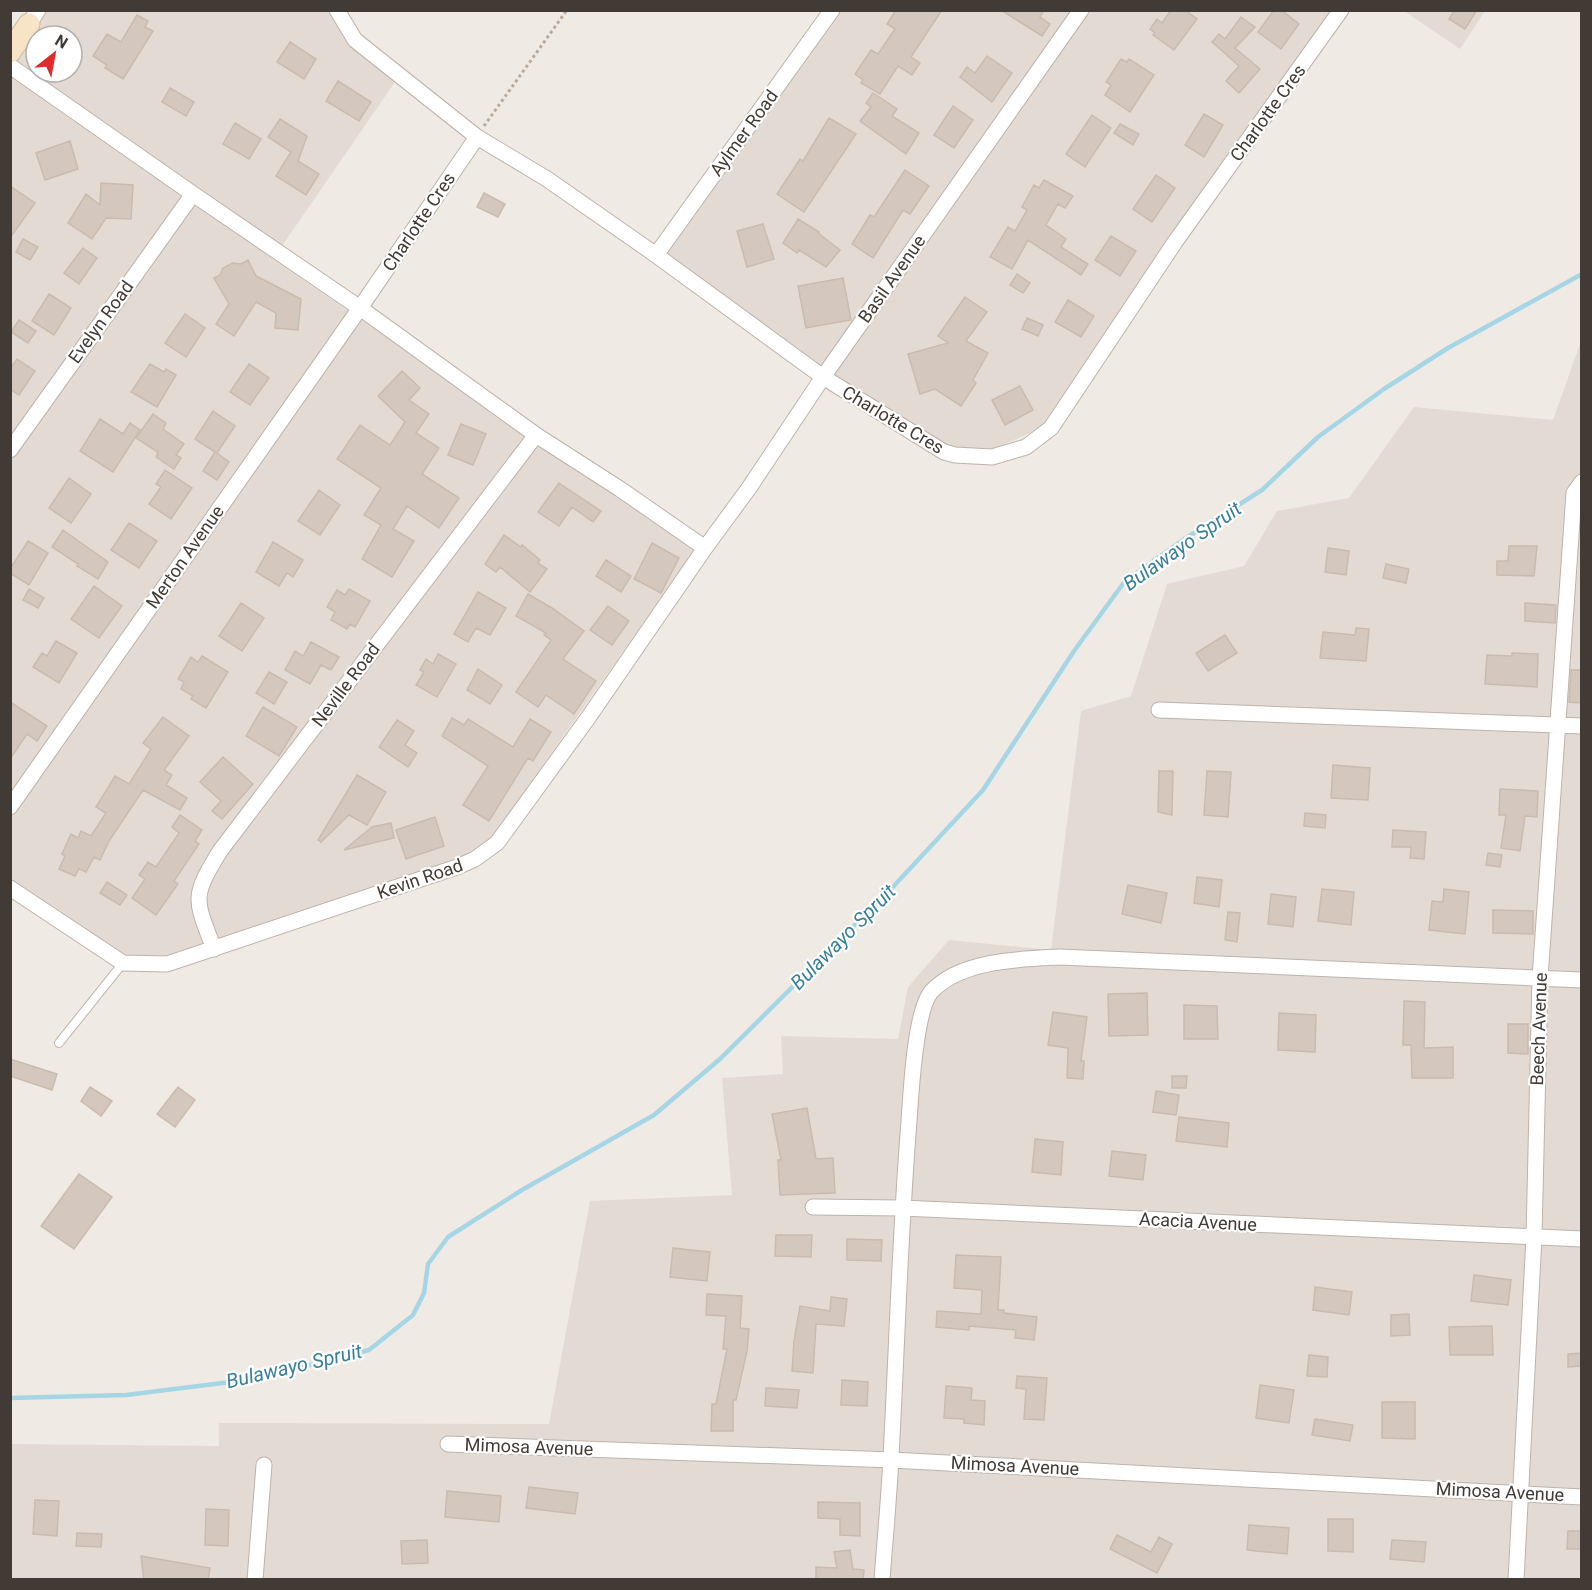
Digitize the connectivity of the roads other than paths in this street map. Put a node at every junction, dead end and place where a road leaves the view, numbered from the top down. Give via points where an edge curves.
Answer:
1 (337, 10) edge
2 (832, 10) edge
3 (1081, 10) edge
4 (1341, 10) edge
5 (33, 17) edge
6 (10, 52) edge
7 (10, 66) edge
8 (477, 137) junction
9 (193, 194) junction
10 (656, 255) junction
11 (360, 308) junction
12 (823, 377) junction
13 (536, 435) junction
14 (10, 450) edge
15 (1581, 482) edge
16 (705, 548) junction
17 (1159, 710) dead end
18 (1559, 724) junction
19 (1581, 726) edge
20 (10, 807) edge
21 (10, 888) edge
22 (214, 949) junction
23 (123, 963) junction
24 (1540, 978) junction
25 (1581, 980) edge
26 (59, 1043) dead end
27 (813, 1207) dead end
28 (902, 1208) junction
29 (1534, 1237) junction
30 (1581, 1239) edge
31 (448, 1444) dead end
32 (891, 1460) junction
33 (264, 1465) dead end
34 (1522, 1493) junction
35 (1581, 1497) edge
36 (255, 1580) edge
37 (882, 1580) edge
38 (1516, 1580) edge

1 - 8 street, Charlotte Cres via 355,40
2 - 10 street, Aylmer Road
3 - 12 street, Basil Avenue
4 - 12 street, Charlotte Cres via 1175,242 1057,420 1038,440 992,457 944,452
5 - 6 street
7 - 9 street
8 - 10 street, Charlotte Cres via 547,179
8 - 11 street, Charlotte Cres
9 - 11 street
9 - 14 street, Evelyn Road
10 - 12 street, Charlotte Cres
11 - 13 street
11 - 20 street, Merton Avenue
12 - 16 street, Basil Avenue
13 - 16 street
13 - 22 street, Neville Road via 220,851 198,894 199,909
15 - 18 street, Beech Avenue via 1574,493
16 - 22 street, Kevin Road via 496,843 457,867
17 - 18 street
18 - 19 street
18 - 24 street, Beech Avenue
21 - 23 street
22 - 23 street, Kevin Road via 167,964
23 - 26 lane
24 - 25 street
24 - 28 street via 1060,957 1004,960 951,976 931,993 923,1007 912,1080
24 - 29 street, Beech Avenue
27 - 28 street, Acacia Avenue
28 - 29 street, Acacia Avenue
28 - 32 street
29 - 30 street, Acacia Avenue
29 - 34 street, Beech Avenue
31 - 32 street, Mimosa Avenue
32 - 34 street, Mimosa Avenue
32 - 37 street
33 - 36 street
34 - 35 street, Mimosa Avenue
34 - 38 street, Beech Avenue

